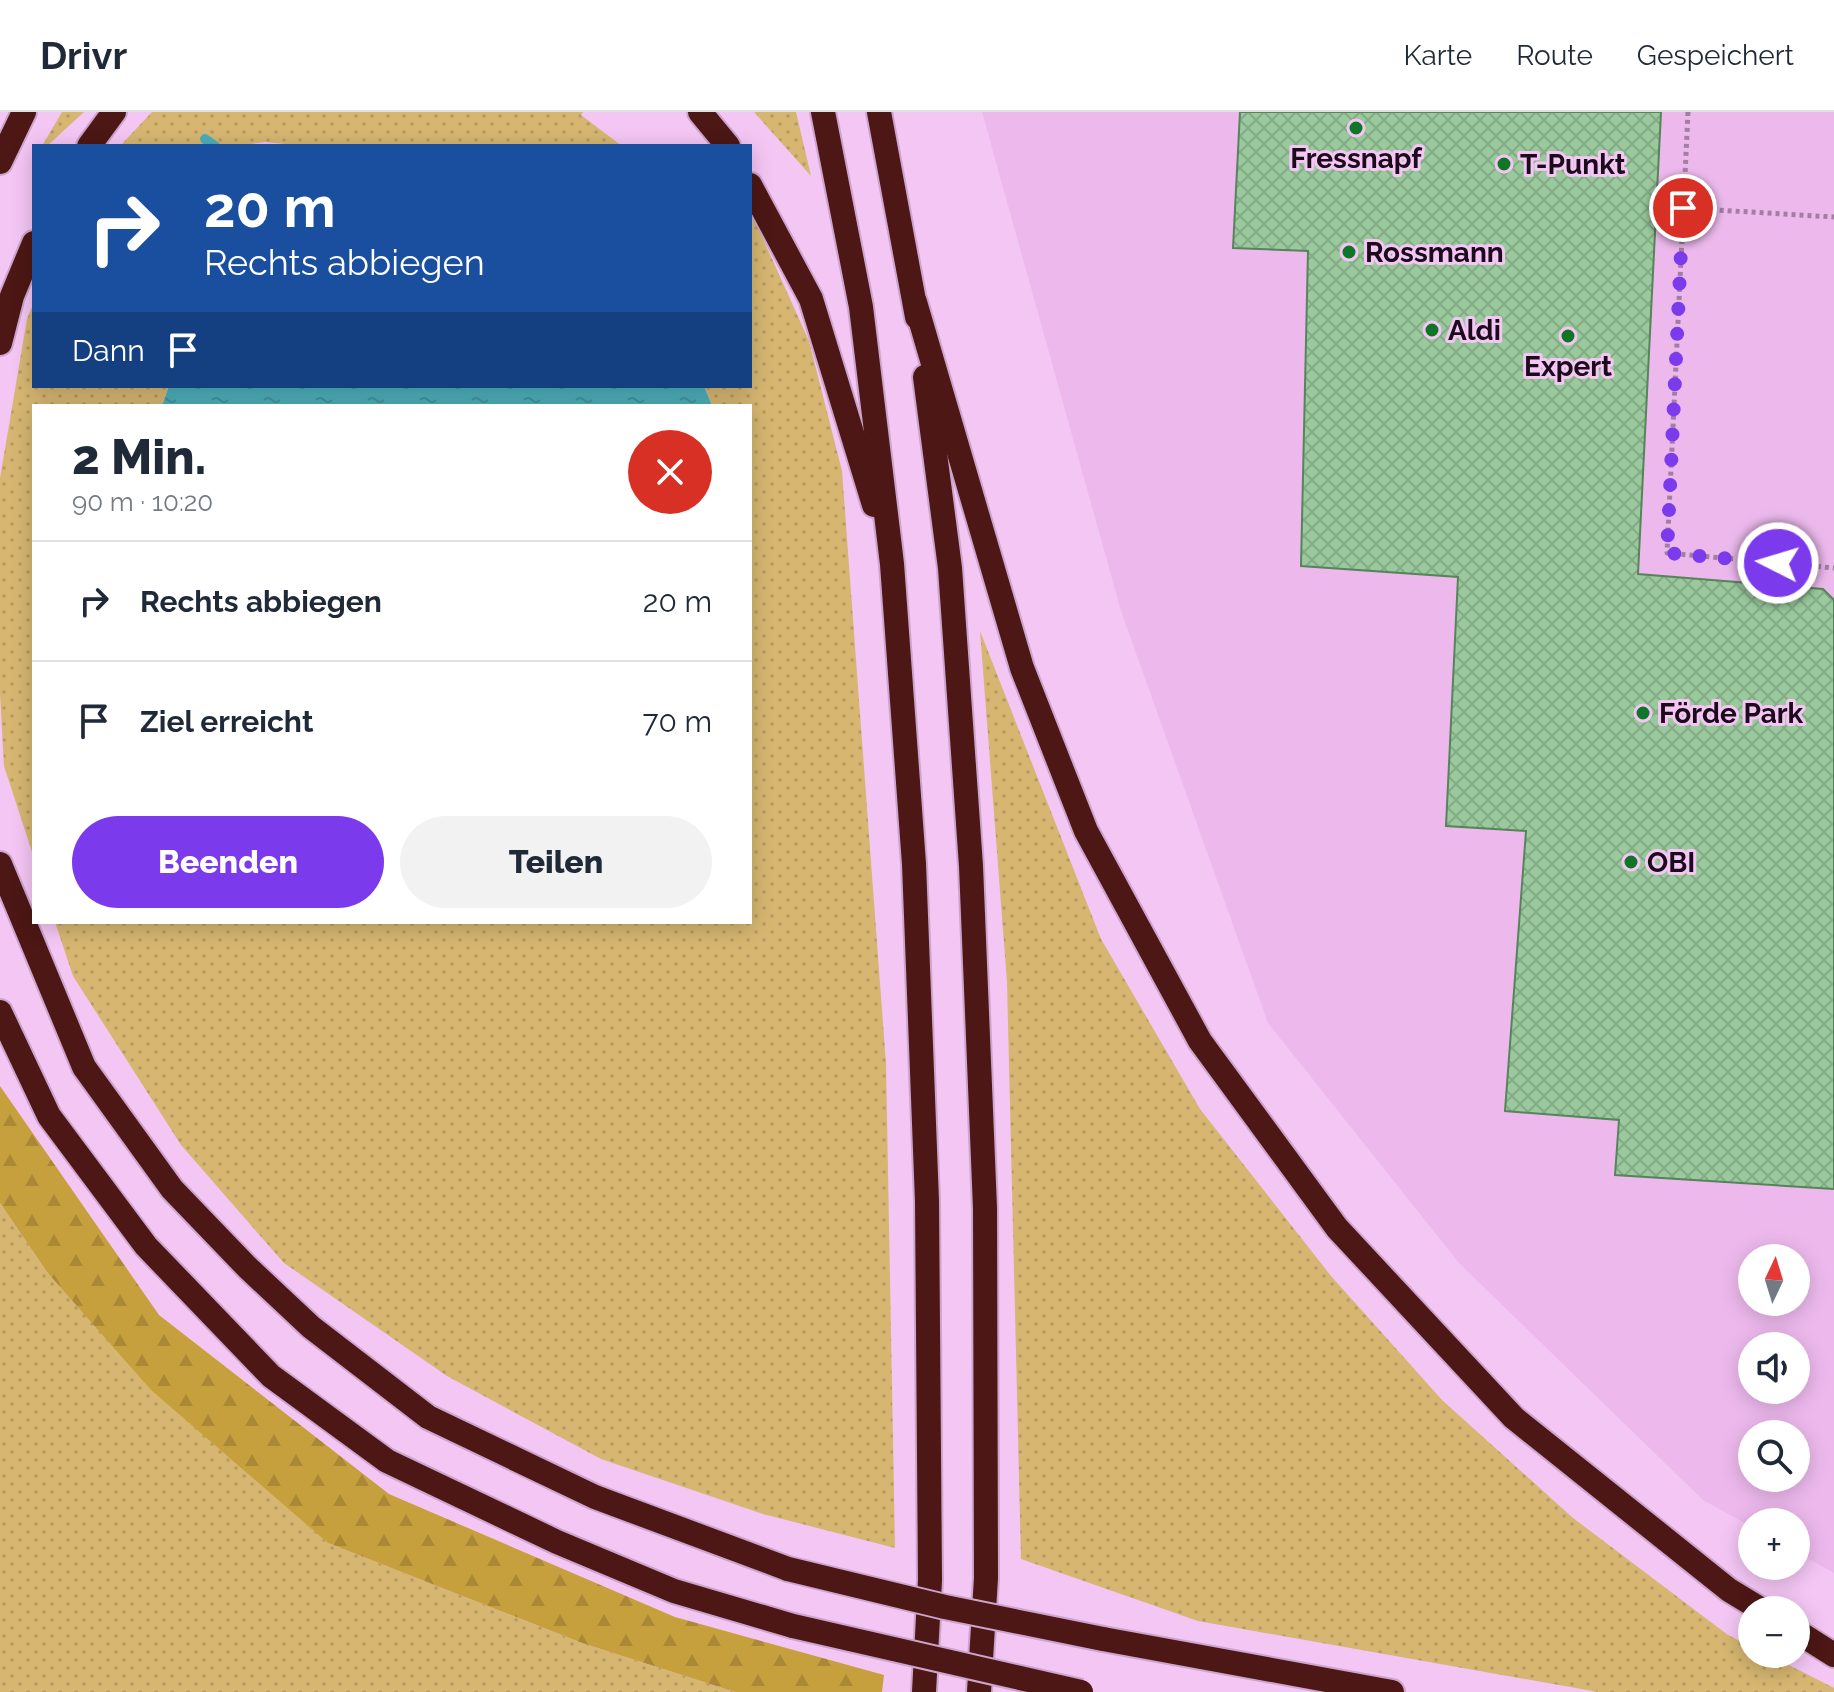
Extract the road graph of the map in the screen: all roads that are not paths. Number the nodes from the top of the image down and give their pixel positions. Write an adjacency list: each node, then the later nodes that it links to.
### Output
1 (24, 112): 8 (highway)
2 (114, 112): 6 (highway)
3 (700, 112): 7 (highway)
4 (823, 112): 13 (highway)
5 (879, 112): 11 (highway)
6 (90, 144)
7 (726, 144)
8 (0, 162)
9 (752, 189): 13 (highway)
10 (32, 248): 12 (highway)
11 (915, 302): 16 (highway); 20 (highway)
12 (0, 343)
13 (892, 564): 19 (highway)
14 (0, 864): 22 (highway, bridge)
15 (0, 1012): 21 (highway, bridge)
16 (1739, 1596)
17 (1810, 1640): 18 (highway)
18 (1834, 1655)
19 (924, 1692)
20 (979, 1692)
21 (1081, 1692)
22 (1392, 1692)

